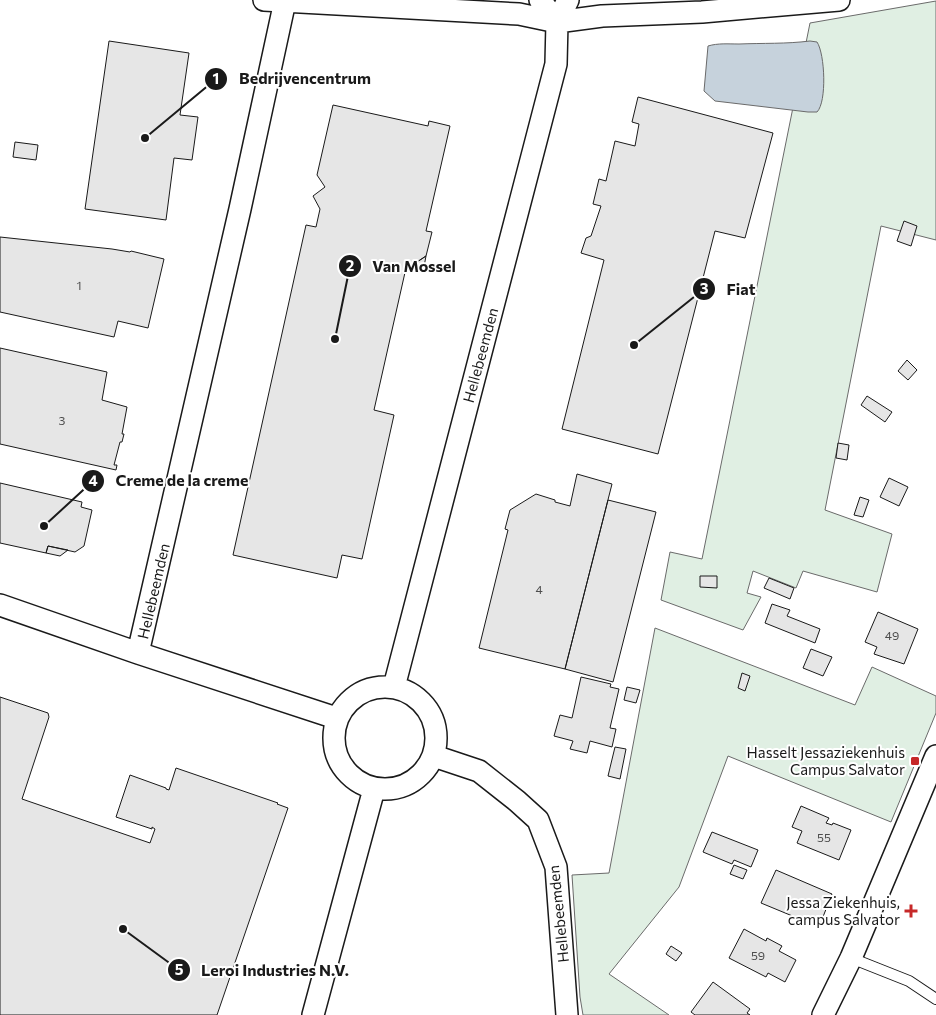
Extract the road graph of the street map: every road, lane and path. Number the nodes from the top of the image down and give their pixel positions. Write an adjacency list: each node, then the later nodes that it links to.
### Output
1 (264, 0): 5 (street)
2 (540, 0): 6 (street)
3 (568, 0): 6 (street)
4 (839, 0): 6 (street)
5 (285, 1): 6 (street); 8 (street, Hellebeemden)
6 (557, 22): 9 (street, Hellebeemden)
7 (0, 605): 8 (street, Hellebeemden)
8 (138, 653): 10 (street, Hellebeemden)
9 (394, 687): 10 (street); 11 (street)
10 (336, 718): 13 (street)
11 (434, 756): 13 (street); 17 (street, Hellebeemden)
12 (936, 756): 14 (street)
13 (374, 789): 16 (street)
14 (851, 958): 15 (lane); 18 (street)
15 (936, 999)
16 (313, 1015)
17 (567, 1015)
18 (823, 1015)

